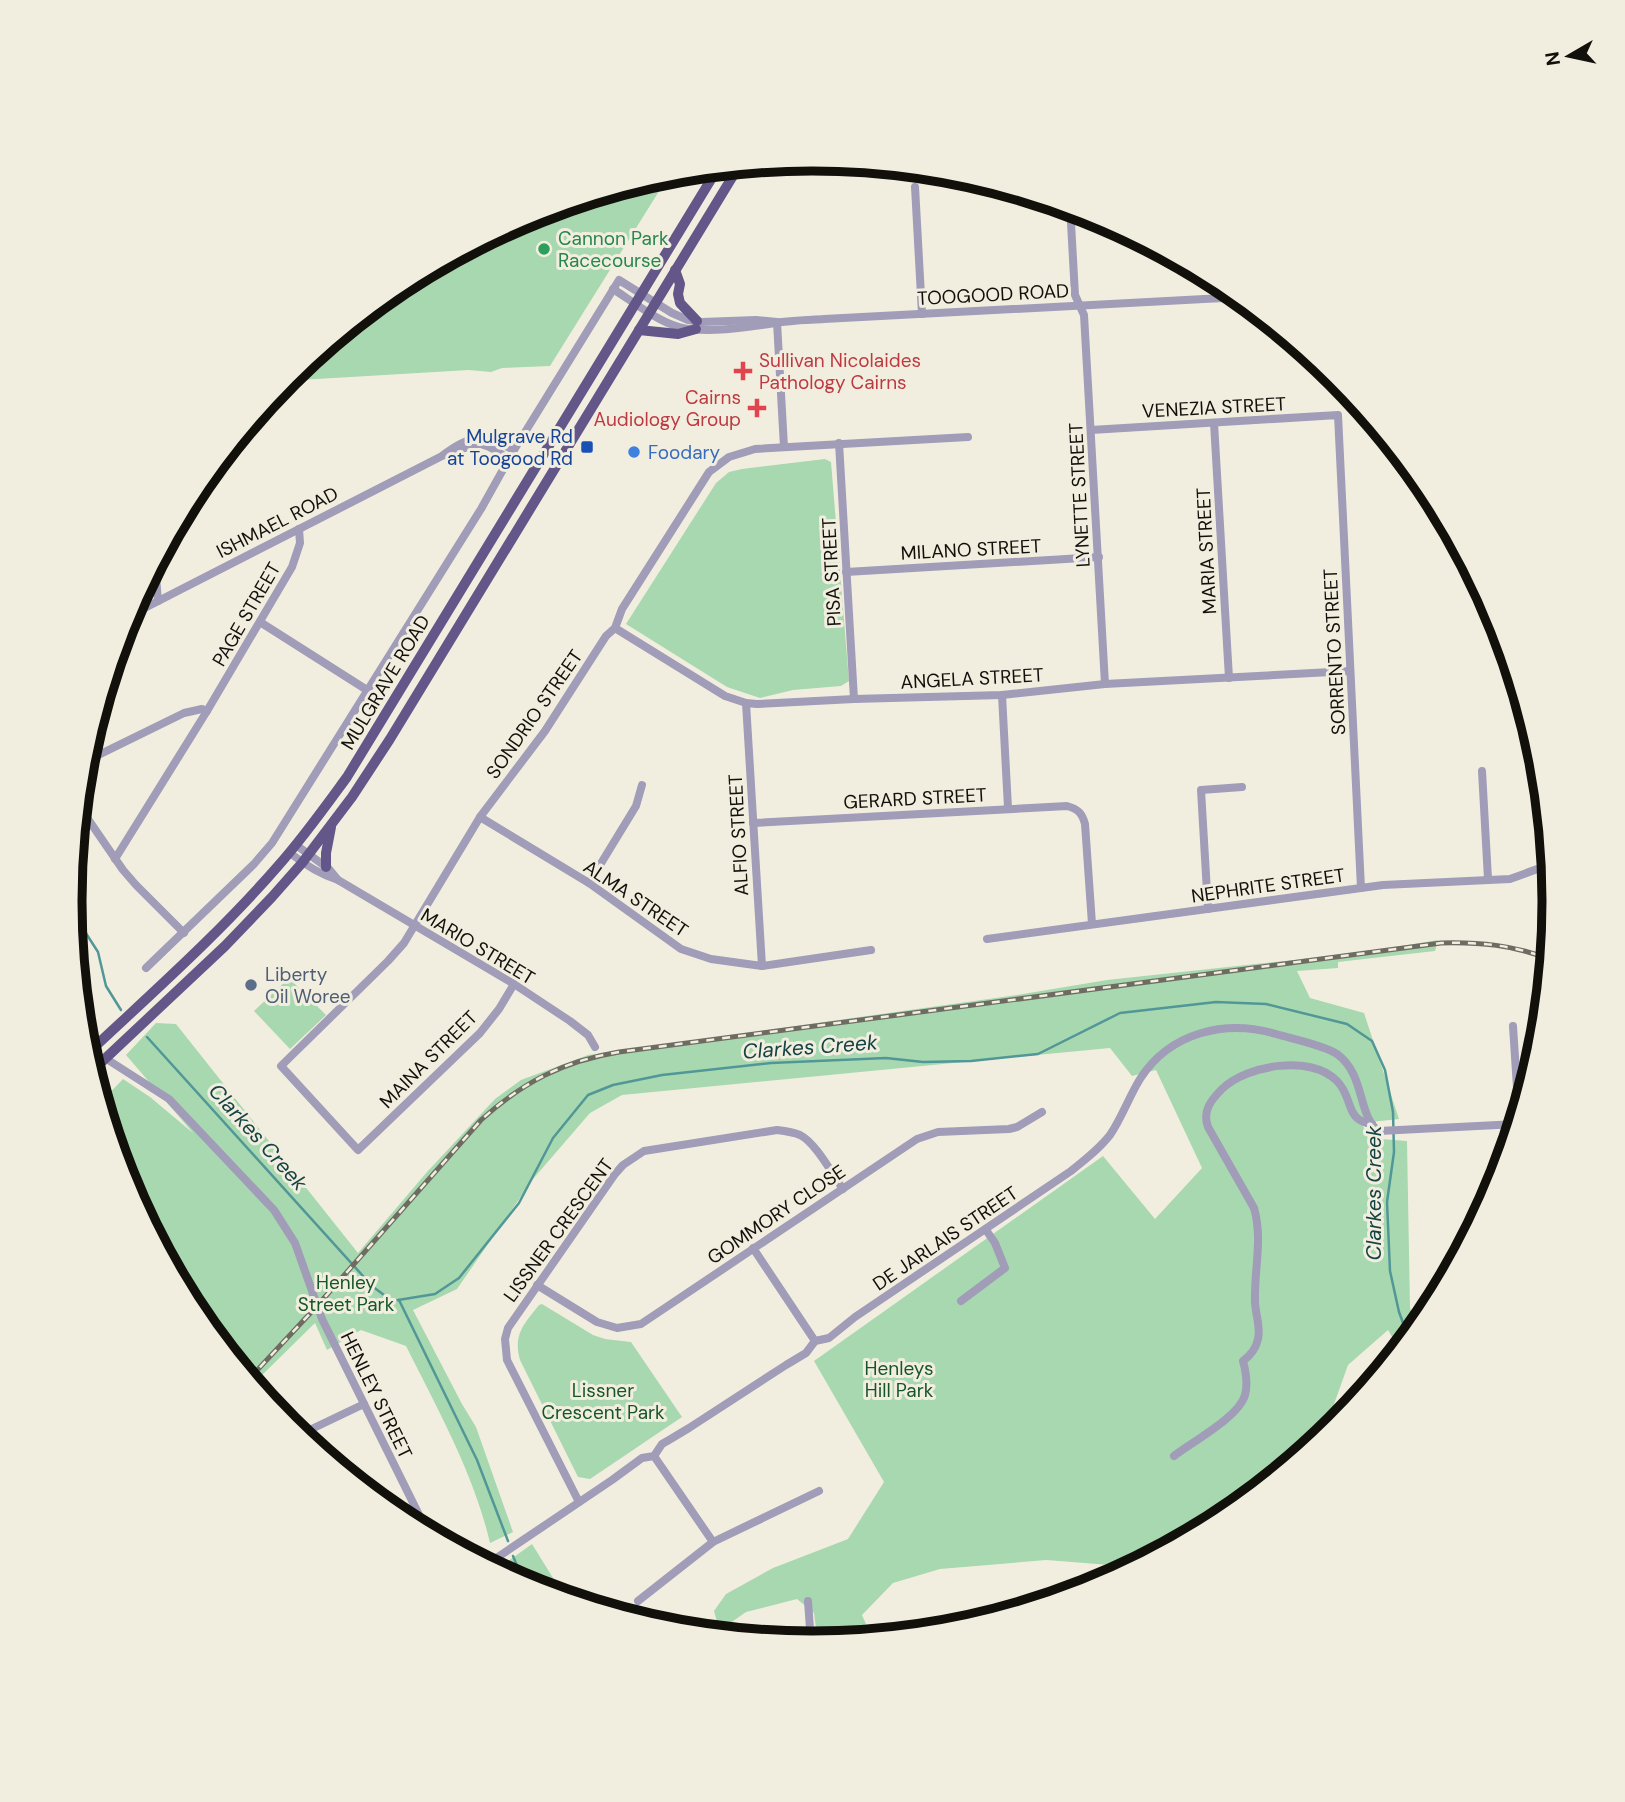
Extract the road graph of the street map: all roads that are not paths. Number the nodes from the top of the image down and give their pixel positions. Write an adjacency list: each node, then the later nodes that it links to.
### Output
1 (733, 175): 5 (main road, MULGRAVE ROAD)
2 (712, 178): 10 (main road)
3 (915, 187): 13 (street)
4 (1071, 223): 11 (street, LYNETTE STREET)
5 (675, 270): 12 (main road, MULGRAVE ROAD); 15 (main road)
6 (613, 289): 10 (street); 10 (street, MULGRAVE ROAD); 23 (street, MULGRAVE ROAD)
7 (1221, 296): 8 (street, TOOGOOD ROAD)
8 (1211, 298): 9 (street, TOOGOOD ROAD); 11 (street, TOOGOOD ROAD)
9 (1223, 298)
10 (639, 299): 12 (street, TOOGOOD ROAD); 51 (main road, MULGRAVE ROAD)
11 (1079, 305): 13 (street, TOOGOOD ROAD); 19 (street, LYNETTE STREET)
12 (653, 307): 15 (street, TOOGOOD ROAD); 16 (main road, MULGRAVE ROAD)
13 (922, 314): 14 (street, TOOGOOD ROAD)
14 (776, 322): 15 (street, TOOGOOD ROAD); 22 (street)
15 (697, 325): 16 (main road)
16 (639, 330): 50 (main road, MULGRAVE ROAD)
17 (1338, 415): 18 (street, VENEZIA STREET); 34 (street, SORRENTO STREET)
18 (1214, 423): 19 (street, VENEZIA STREET); 35 (street, MARIA STREET)
19 (1091, 430): 27 (street, LYNETTE STREET)
20 (968, 437): 21 (street, SONDRIO STREET)
21 (839, 443): 22 (street, SONDRIO STREET); 28 (street, PISA STREET)
22 (784, 447): 33 (street, SONDRIO STREET)
23 (514, 450): 24 (street, ISHMAEL ROAD); 25 (street, MULGRAVE ROAD)
24 (442, 456): 25 (street, ISHMAEL ROAD); 26 (street, ISHMAEL ROAD)
25 (509, 459): 37 (street, MULGRAVE ROAD)
26 (299, 529): 30 (street, ISHMAEL ROAD); 32 (street, PAGE STREET)
27 (1099, 557): 28 (street, MILANO STREET); 36 (street, LYNETTE STREET)
28 (846, 572): 39 (street, PISA STREET)
29 (156, 581): 30 (street)
30 (158, 601): 31 (street, ISHMAEL ROAD)
31 (144, 608)
32 (260, 622): 37 (street); 41 (street, PAGE STREET)
33 (615, 628): 40 (street, ANGELA STREET); 48 (street, SONDRIO STREET)
34 (1350, 671): 35 (street, ANGELA STREET); 59 (street, SORRENTO STREET)
35 (1229, 678): 36 (street, ANGELA STREET)
36 (1105, 684): 38 (street, ANGELA STREET)
37 (367, 690): 63 (street, MULGRAVE ROAD)
38 (1002, 695): 39 (street, ANGELA STREET); 46 (street)
39 (854, 699): 40 (street, ANGELA STREET)
40 (746, 703): 49 (street, ALFIO STREET)
41 (208, 711): 42 (street); 53 (street, PAGE STREET)
42 (97, 756)
43 (1482, 771): 56 (street)
44 (642, 785): 58 (street)
45 (1242, 787): 60 (street)
46 (1008, 808): 49 (street, GERARD STREET); 61 (street, GERARD STREET)
47 (87, 817): 53 (street)
48 (481, 817): 58 (street, ALMA STREET); 62 (street, SONDRIO STREET)
49 (753, 823): 66 (street, ALFIO STREET)
50 (331, 825): 52 (main road, MULGRAVE ROAD); 54 (main road)
51 (293, 849): 52 (street, MARIO STREET); 70 (main road, MULGRAVE ROAD)
52 (305, 858): 54 (street, MARIO STREET); 57 (street, MARIO STREET); 72 (main road, MULGRAVE ROAD)
53 (116, 859): 63 (street)
54 (327, 867): 57 (street, MARIO STREET)
55 (1542, 867): 56 (street, NEPHRITE STREET)
56 (1488, 879): 59 (street, NEPHRITE STREET)
57 (338, 880): 62 (street, MARIO STREET)
58 (589, 883): 66 (street, ALMA STREET)
59 (1361, 888): 60 (street, NEPHRITE STREET)
60 (1208, 909): 61 (street, NEPHRITE STREET)
61 (1092, 925): 64 (street, NEPHRITE STREET)
62 (415, 927): 68 (street, MARIO STREET); 78 (street, SONDRIO STREET)
63 (184, 933): 67 (street, MULGRAVE ROAD)
64 (987, 939)
65 (871, 950): 66 (street, ALMA STREET)
66 (762, 966)
67 (146, 968)
68 (514, 984): 71 (street, MARIO STREET); 78 (street, MAINA STREET)
69 (1513, 1026): 74 (street)
70 (96, 1045)
71 (595, 1046)
72 (105, 1058): 73 (main road, MULGRAVE ROAD); 85 (street, HENLEY STREET)
73 (101, 1062)
74 (1515, 1099)
75 (1042, 1112): 79 (street, GOMMORY CLOSE)
76 (1508, 1123): 77 (street)
77 (1371, 1124): 80 (street, DE JARLAIS STREET); 88 (street)
78 (358, 1150)
79 (843, 1189): 81 (street, GOMMORY CLOSE); 82 (street, LISSNER CRESCENT)
80 (986, 1230): 83 (street); 84 (street, DE JARLAIS STREET)
81 (753, 1248): 82 (street, GOMMORY CLOSE); 84 (street)
82 (537, 1285): 90 (street, LISSNER CRESCENT)
83 (961, 1301)
84 (815, 1341): 87 (street, DE JARLAIS STREET)
85 (364, 1404): 86 (street); 91 (street, HENLEY STREET)
86 (310, 1430)
87 (654, 1456): 90 (street, DE JARLAIS STREET); 92 (street)
88 (1174, 1456)
89 (819, 1491): 92 (street)
90 (579, 1502): 93 (street, DE JARLAIS STREET)
91 (419, 1516)
92 (713, 1542): 94 (street)
93 (495, 1558)
94 (638, 1601)
95 (808, 1601): 96 (street)
96 (810, 1631)

